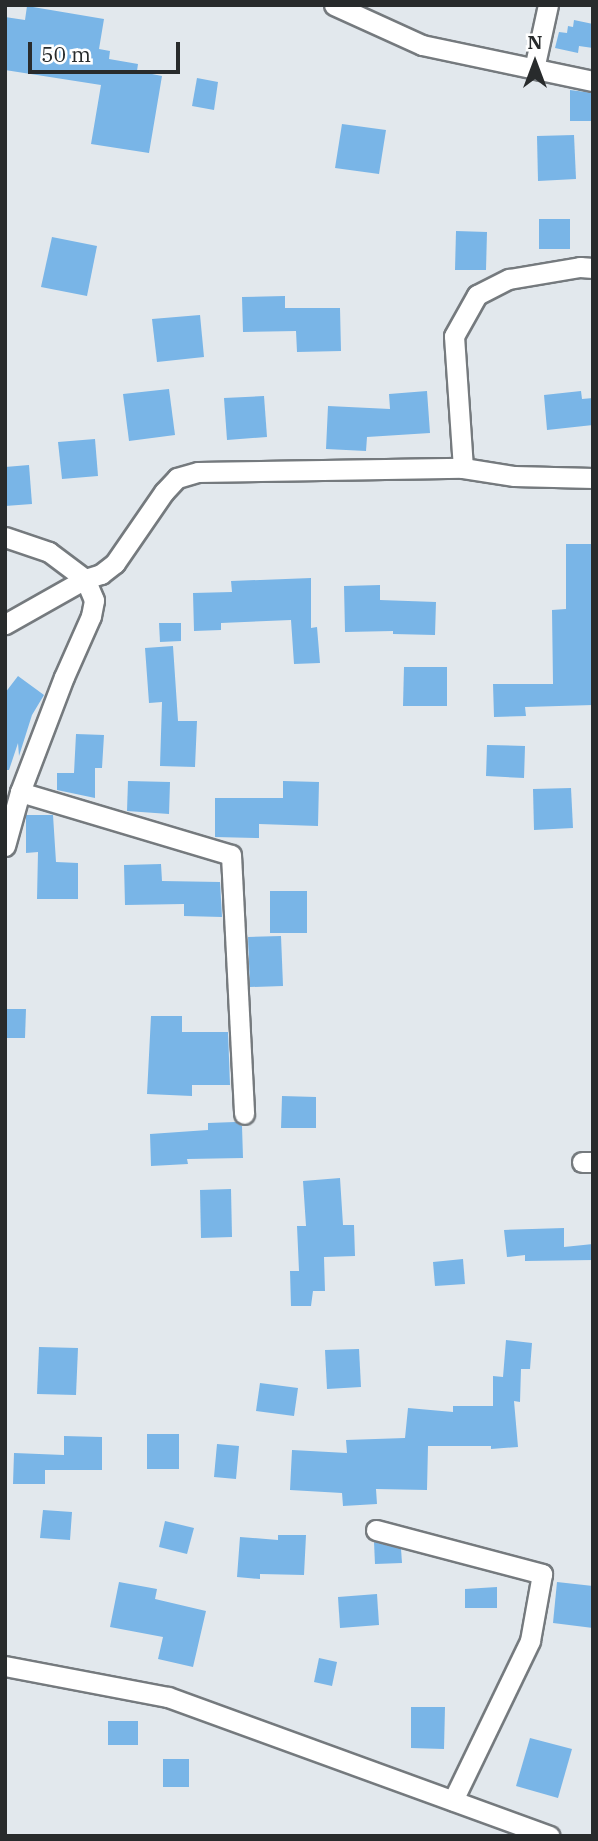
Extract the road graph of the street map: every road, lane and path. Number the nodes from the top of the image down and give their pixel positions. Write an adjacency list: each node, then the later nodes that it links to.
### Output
1 (334, 5): 3 (street)
2 (548, 5): 3 (street)
3 (534, 69): 4 (street)
4 (593, 81)
5 (593, 268): 6 (street)
6 (463, 468): 7 (street); 9 (street)
7 (593, 478)
8 (5, 537): 9 (street)
9 (85, 579): 10 (street); 11 (street)
10 (5, 624)
11 (20, 792): 12 (street); 13 (street)
12 (5, 846)
13 (244, 1114)
14 (376, 1530): 16 (street)
15 (5, 1666): 16 (street)
16 (453, 1800): 17 (street)
17 (549, 1836)

